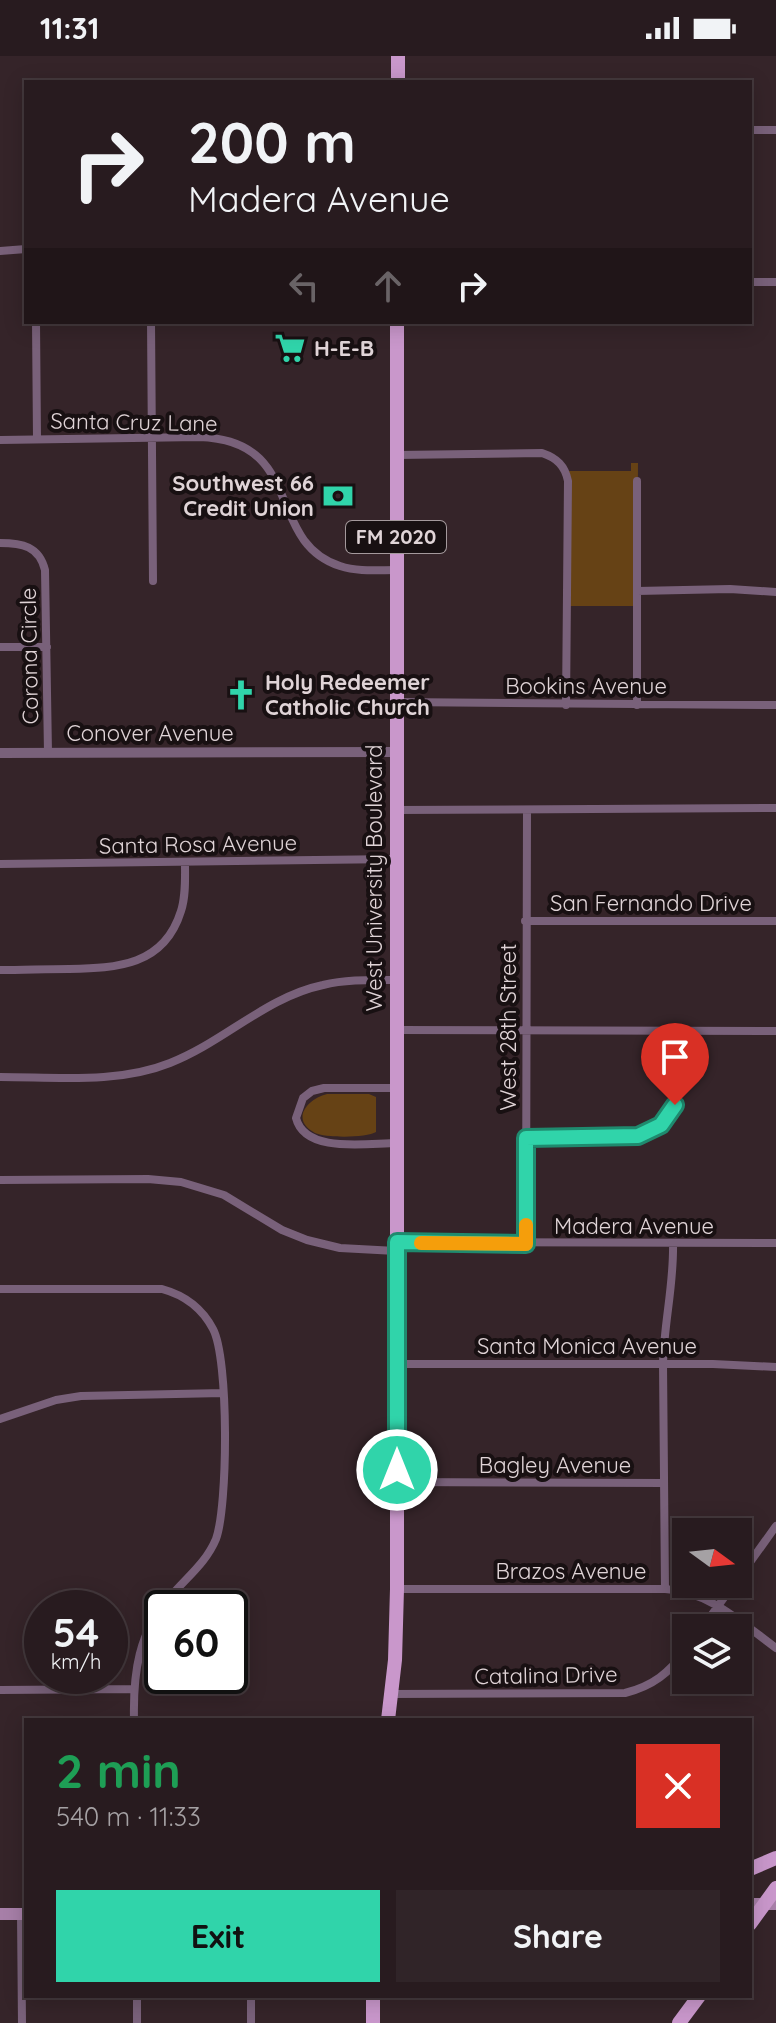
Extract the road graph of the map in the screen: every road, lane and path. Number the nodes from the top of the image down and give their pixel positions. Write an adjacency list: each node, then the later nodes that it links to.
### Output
1 (398, 56): 2 (main road)
2 (398, 80)
3 (752, 130): 4 (street)
4 (776, 130)
5 (24, 249): 6 (street)
6 (0, 251)
7 (752, 282): 8 (street)
8 (776, 282)
9 (36, 324): 13 (street)
10 (151, 324): 12 (street)
11 (397, 324): 15 (main road, West University Boulevard / FM 2020)
12 (153, 438): 13 (street, Santa Cruz Lane); 18 (street, Santa Cruz Lane); 19 (street)
13 (37, 439): 14 (street, Santa Cruz Lane)
14 (0, 440)
15 (396, 455): 18 (main road, West University Boulevard / FM 2020); 25 (street)
16 (637, 481): 20 (street)
17 (0, 543): 23 (street, Corona Circle)
18 (396, 570): 24 (main road, West University Boulevard / FM 2020)
19 (153, 581)
20 (637, 591): 21 (street); 26 (street)
21 (776, 592)
22 (0, 647): 23 (street)
23 (47, 647): 30 (street, Corona Circle)
24 (397, 702): 25 (street, Bookins Avenue); 28 (main road, West University Boulevard / FM 2020)
25 (566, 705): 26 (street, Bookins Avenue)
26 (637, 705): 27 (street, Bookins Avenue)
27 (776, 705)
28 (396, 752): 30 (street, Conover Avenue); 32 (main road, West University Boulevard)
29 (0, 753): 30 (street, Conover Avenue)
30 (48, 753)
31 (776, 808): 33 (street)
32 (397, 810): 33 (street); 34 (main road, West University Boulevard)
33 (527, 810): 37 (street, West 28th Street)
34 (397, 859): 35 (street, Santa Rosa Avenue); 40 (main road, West University Boulevard)
35 (185, 862): 36 (street, Santa Rosa Avenue); 39 (street)
36 (0, 864)
37 (525, 921): 38 (street, San Fernando Drive); 42 (street, West 28th Street)
38 (776, 921)
39 (0, 970)
40 (396, 980): 41 (main road, West University Boulevard); 45 (street)
41 (397, 1030): 42 (street); 46 (main road, West University Boulevard)
42 (526, 1031): 43 (street); 47 (street, West 28th Street)
43 (678, 1031): 44 (street); 47 (street)
44 (776, 1031)
45 (0, 1077)
46 (396, 1088): 48 (main road, West University Boulevard); 48 (street)
47 (526, 1138): 51 (street, West 28th Street)
48 (397, 1143): 53 (main road, West University Boulevard)
49 (0, 1180): 53 (street, Madera Avenue)
50 (776, 1243): 52 (street, Madera Avenue)
51 (526, 1244): 52 (street, Madera Avenue); 53 (street, Madera Avenue)
52 (673, 1244): 56 (street)
53 (396, 1246): 55 (main road, West University Boulevard)
54 (0, 1289): 58 (street)
55 (397, 1364): 56 (street, Santa Monica Avenue); 60 (main road, West University Boulevard)
56 (663, 1364): 57 (street, Santa Monica Avenue); 61 (street)
57 (776, 1367)
58 (223, 1393): 59 (street); 71 (street)
59 (0, 1419)
60 (397, 1482): 61 (street, Bagley Avenue); 64 (main road, West University Boulevard)
61 (664, 1483): 65 (street)
62 (776, 1526): 63 (street)
63 (752, 1559)
64 (397, 1589): 65 (street, Brazos Avenue); 73 (main road, West University Boulevard)
65 (665, 1589): 67 (street, Brazos Avenue)
66 (724, 1598): 67 (street)
67 (719, 1606): 68 (street); 69 (street, Brazos Avenue)
68 (713, 1614)
69 (776, 1648)
70 (672, 1668): 73 (street, Catalina Drive)
71 (133, 1689): 72 (street); 74 (street)
72 (0, 1690)
73 (391, 1694): 75 (main road, West University Boulevard)
74 (134, 1718)
75 (388, 1718)
76 (776, 1858): 77 (main road)
77 (752, 1868)
78 (776, 1888): 79 (main road)
79 (764, 1904): 82 (main road)
80 (0, 1914): 81 (main road)
81 (23, 1914): 87 (street)
82 (752, 1921)
83 (137, 1998): 88 (street)
84 (251, 1998): 89 (street)
85 (373, 1998): 90 (main road)
86 (698, 1998): 91 (main road)
87 (22, 2023)
88 (137, 2023)
89 (251, 2023)
90 (373, 2023)
91 (679, 2023)

